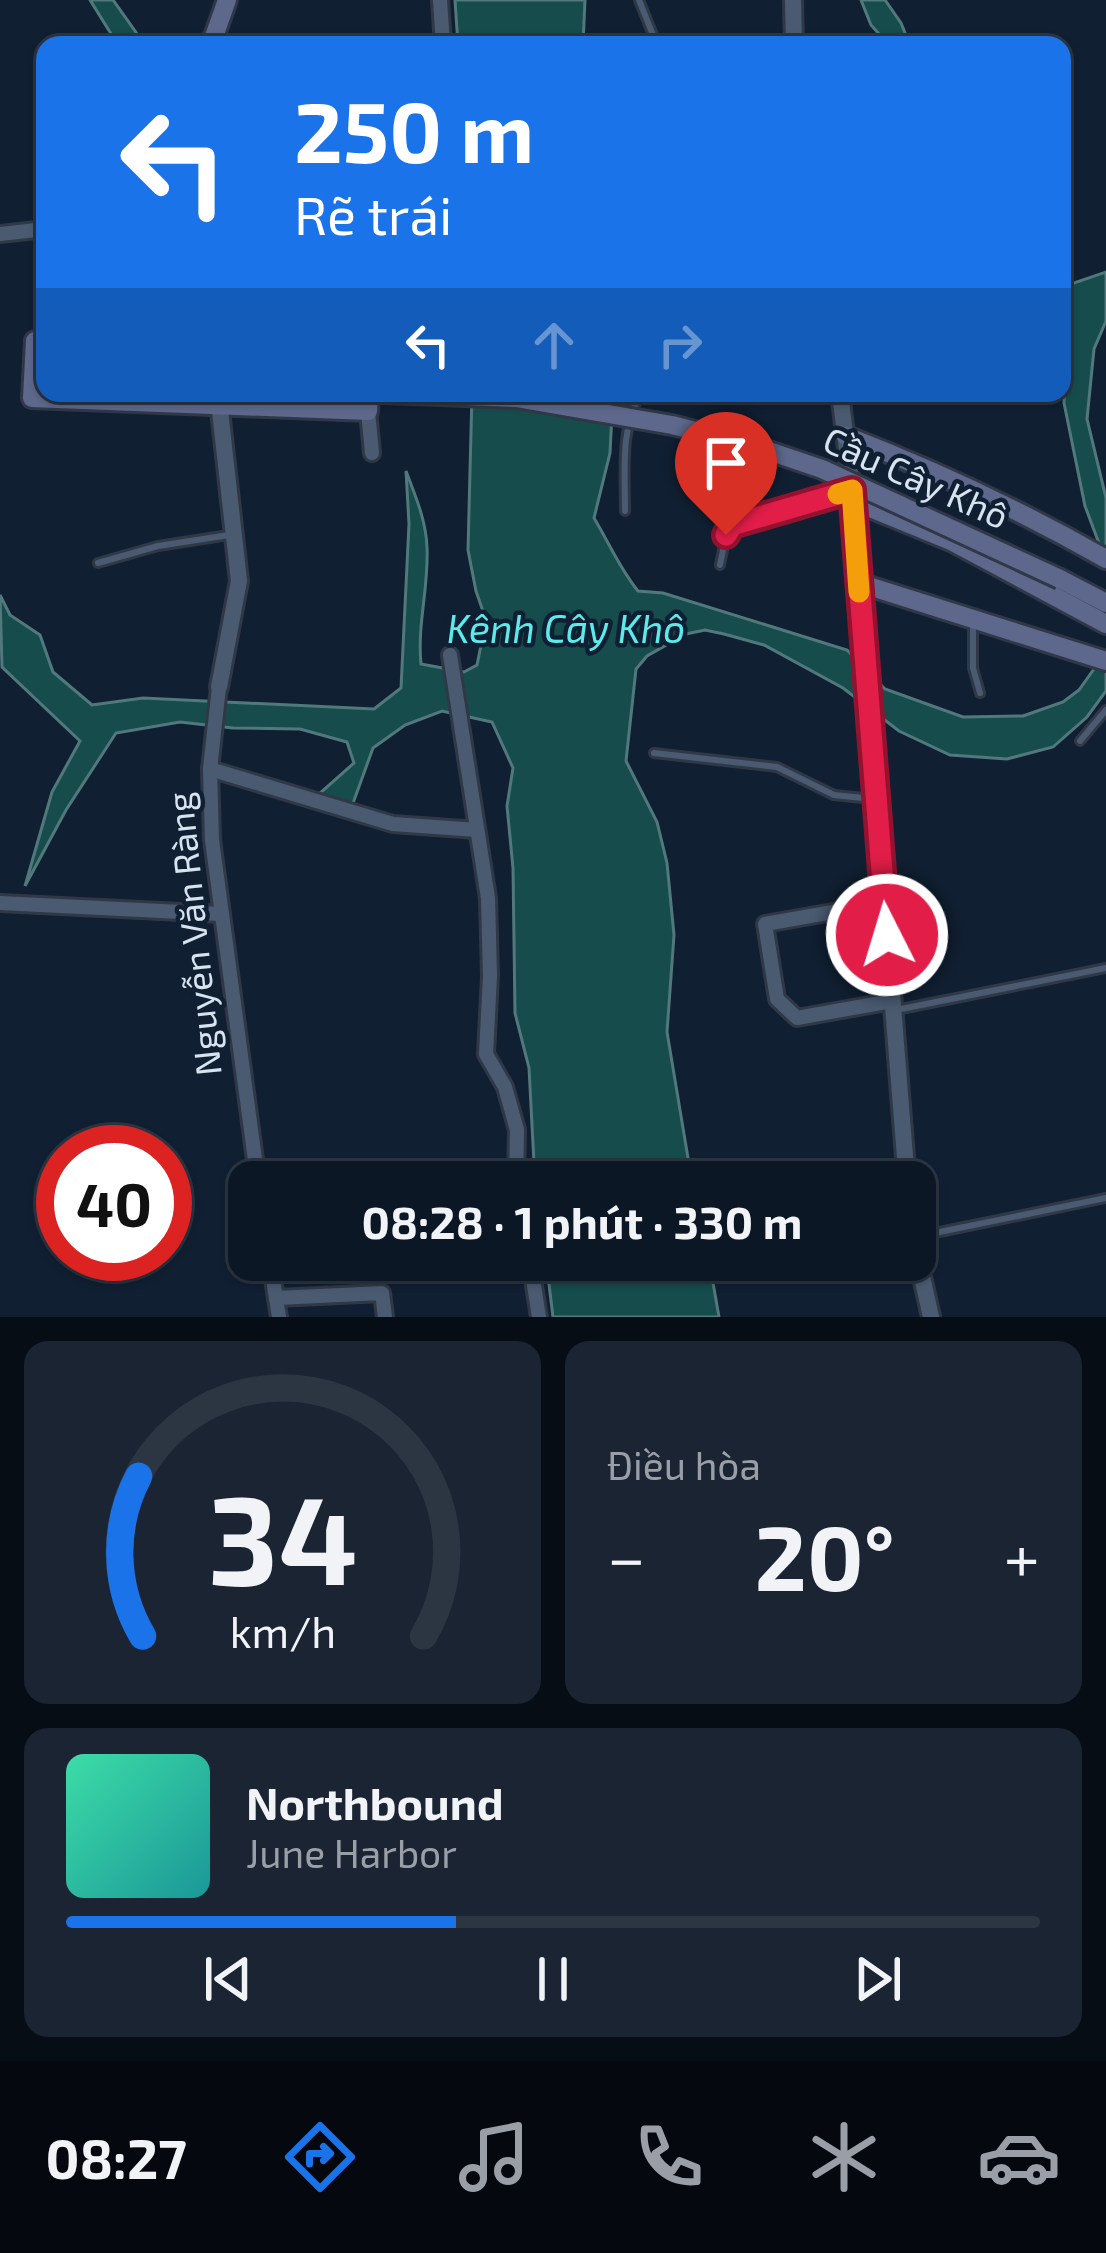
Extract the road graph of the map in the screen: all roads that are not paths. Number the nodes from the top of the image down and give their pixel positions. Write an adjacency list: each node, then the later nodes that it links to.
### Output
1 (227, 0): 5 (main road)
2 (440, 0): 6 (street)
3 (639, 0): 7 (lane)
4 (793, 0): 8 (street)
5 (214, 36)
6 (442, 36)
7 (653, 36)
8 (794, 36)
9 (36, 230): 10 (street)
10 (0, 234)
11 (218, 402): 20 (street, Nguyễn Văn Ràng)
12 (368, 402): 17 (street)
13 (539, 402): 25 (main road, Cầu Cây Khô, bridge)
14 (635, 402): 19 (lane)
15 (841, 402): 16 (street)
16 (846, 436): 18 (street); 21 (main road)
17 (372, 454)
18 (852, 495): 23 (lane); 24 (street); 27 (main road)
19 (625, 511)
20 (233, 535): 22 (lane); 30 (street, Nguyễn Văn Ràng)
21 (1106, 559)
22 (98, 563)
23 (720, 565)
24 (859, 583): 26 (main road); 36 (street)
25 (1106, 603)
26 (973, 620): 29 (main road); 31 (lane)
27 (1106, 624)
28 (450, 655): 37 (street)
29 (1102, 659)
30 (218, 687): 35 (street, Nguyễn Văn Ràng)
31 (980, 693)
32 (1106, 710): 33 (lane)
33 (1080, 741)
34 (654, 753): 36 (lane)
35 (210, 770): 37 (street); 40 (street, Nguyễn Văn Ràng)
36 (876, 799): 39 (street)
37 (477, 830): 44 (street)
38 (0, 903): 40 (street)
39 (884, 903): 42 (street); 42 (street)
40 (220, 914): 43 (street, Nguyễn Văn Ràng)
41 (1106, 968): 42 (lane)
42 (892, 1006): 45 (street)
43 (255, 1161)
44 (516, 1161)
45 (905, 1161)
46 (1106, 1198): 47 (lane)
47 (936, 1236)
48 (273, 1281): 51 (street)
49 (533, 1281): 54 (street)
50 (923, 1281): 55 (street)
51 (276, 1298): 52 (street); 53 (street)
52 (279, 1317)
53 (385, 1317)
54 (539, 1317)
55 (931, 1317)

